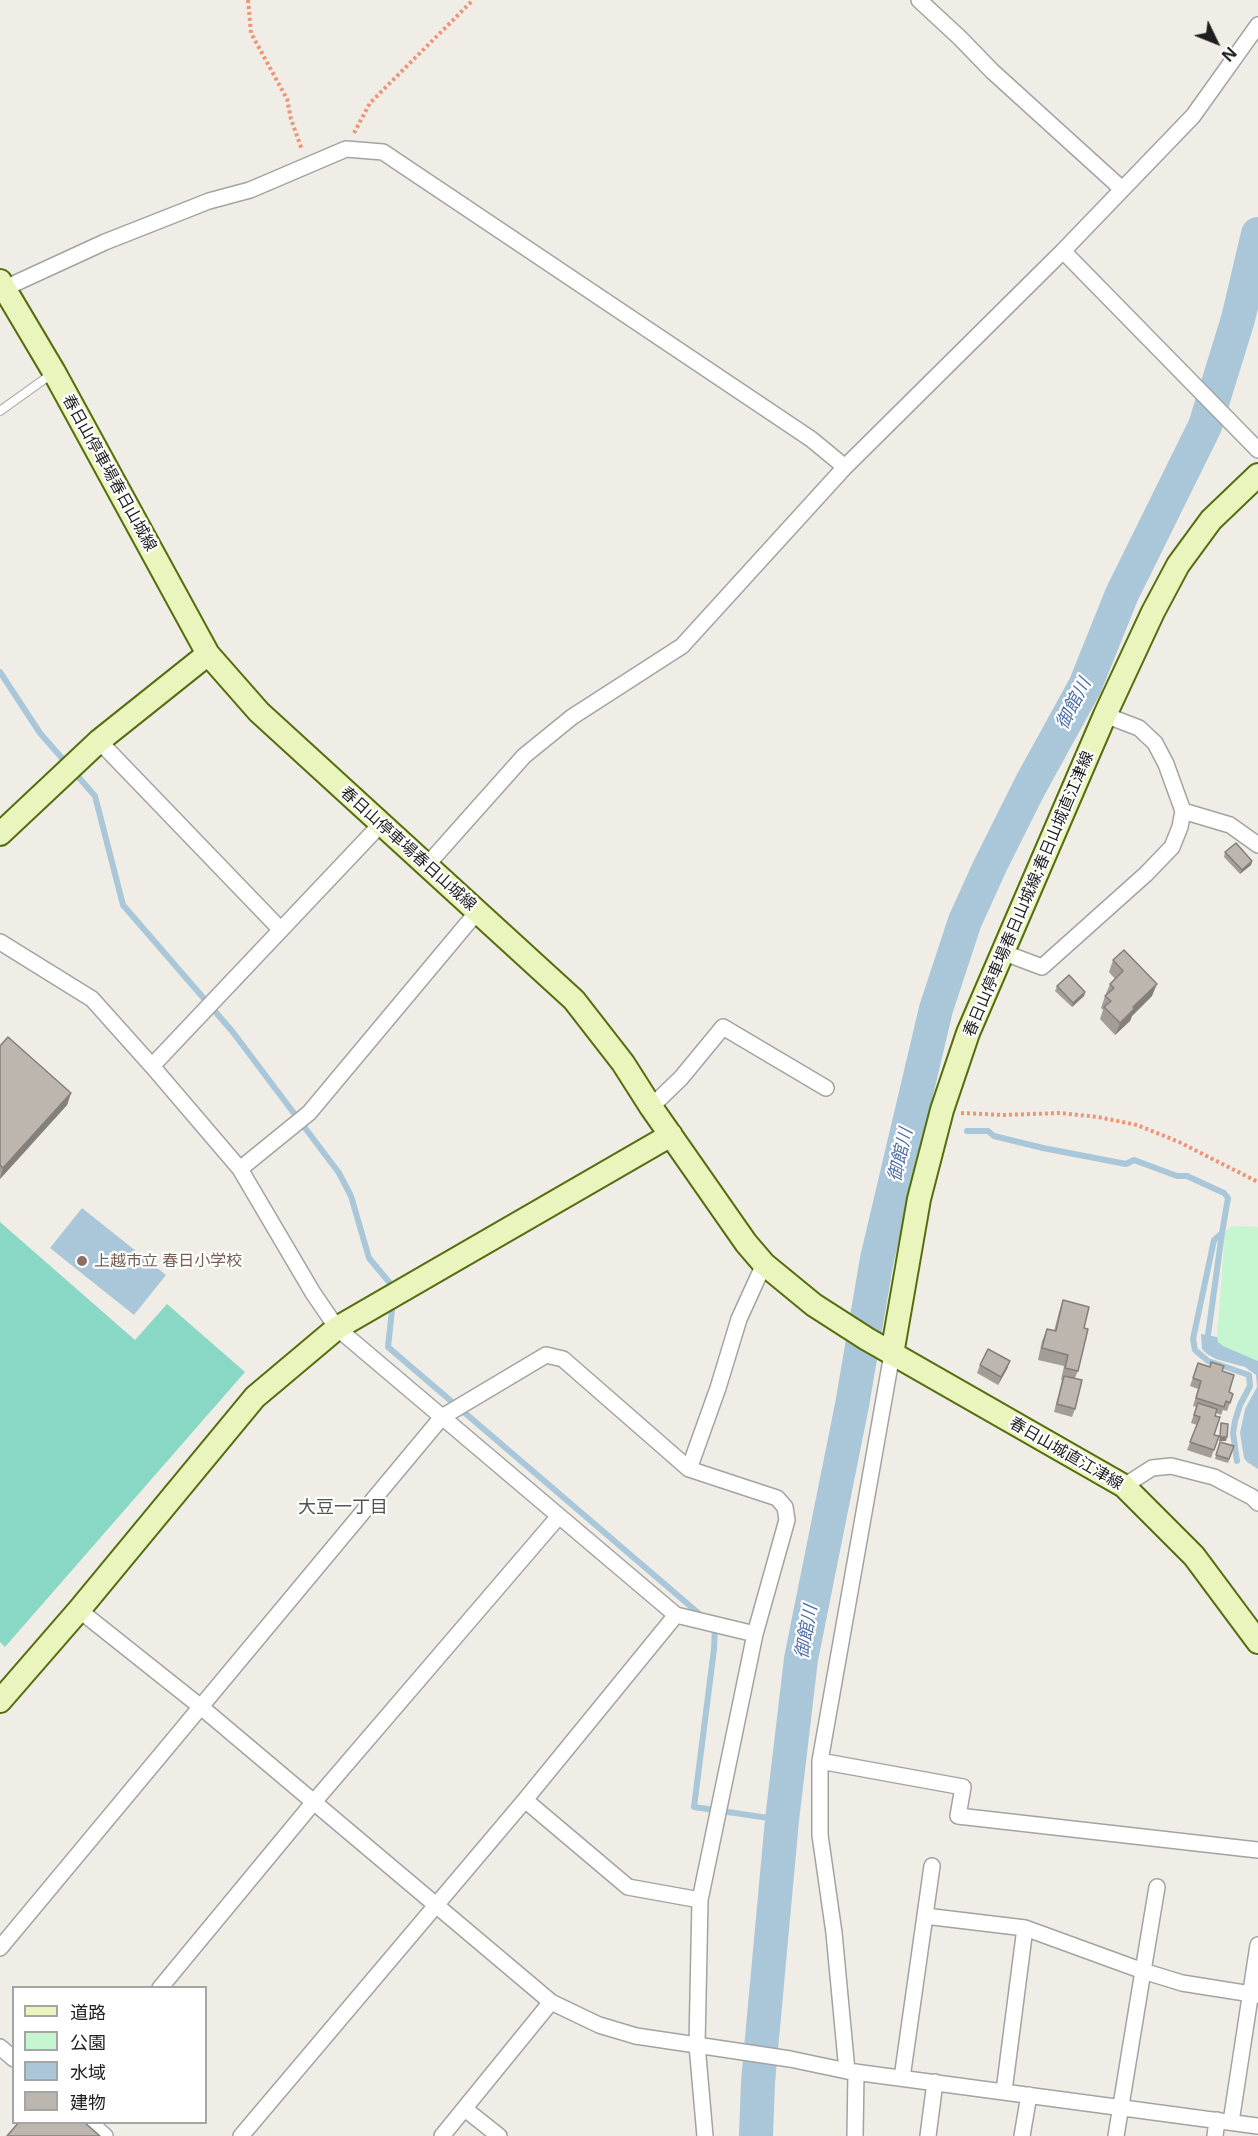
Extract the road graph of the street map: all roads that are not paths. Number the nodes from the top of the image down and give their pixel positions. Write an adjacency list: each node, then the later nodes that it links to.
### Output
1 (919, 0): 3 (street)
2 (1258, 25): 3 (street)
3 (1122, 189): 4 (street)
4 (1063, 251): 8 (street); 9 (street)
5 (2, 284): 6 (main road, 春日山停車場春日山城線); 9 (street)
6 (54, 372): 7 (lane); 11 (main road, 春日山停車場春日山城線)
7 (0, 411)
8 (1258, 450)
9 (845, 467): 18 (street)
10 (1258, 476): 12 (main road, 春日山停車場春日山城線;春日山城直江津線)
11 (208, 654): 13 (main road); 15 (main road, 春日山停車場春日山城線)
12 (1105, 715): 14 (street); 22 (main road, 春日山停車場春日山城線;春日山城直江津線)
13 (99, 741): 16 (main road); 20 (street)
14 (1182, 811): 17 (street); 22 (street)
15 (381, 824): 18 (main road, 春日山停車場春日山城線); 20 (street)
16 (0, 834)
17 (1258, 845)
18 (427, 865): 19 (main road, 春日山停車場春日山城線)
19 (477, 912): 25 (main road, 春日山停車場春日山城線); 27 (street)
20 (281, 930): 23 (street)
21 (0, 942): 23 (street)
22 (1002, 952): 30 (main road, 春日山停車場春日山城線;春日山城直江津線)
23 (153, 1066): 27 (street)
24 (826, 1088): 25 (street)
25 (651, 1107): 26 (main road, 春日山停車場春日山城線)
26 (671, 1136): 28 (main road, 春日山停車場春日山城線); 29 (main road)
27 (240, 1169): 29 (street)
28 (764, 1264): 30 (main road, 春日山停車場春日山城線); 32 (street)
29 (338, 1328): 31 (street); 36 (main road)
30 (892, 1354): 33 (main road, 春日山城直江津線); 42 (street)
31 (442, 1417): 32 (street); 35 (street); 41 (street)
32 (689, 1469): 38 (street)
33 (1124, 1486): 34 (street); 39 (main road, 春日山城直江津線)
34 (1258, 1503)
35 (559, 1516): 37 (street); 44 (street)
36 (79, 1610): 40 (main road); 41 (street)
37 (676, 1615): 38 (street); 43 (street)
38 (755, 1634): 48 (street)
39 (1258, 1642)
40 (0, 1701)
41 (201, 1707): 44 (street); 53 (street)
42 (820, 1761): 45 (street); 61 (street)
43 (525, 1800): 48 (street); 49 (street)
44 (313, 1803): 49 (street); 55 (street)
45 (1258, 1850)
46 (932, 1866): 50 (street)
47 (1157, 1887): 54 (street)
48 (700, 1900): 58 (street)
49 (436, 1904): 57 (street); 72 (street)
50 (925, 1916): 51 (street); 62 (street)
51 (1025, 1928): 54 (street); 64 (street)
52 (1258, 1945): 56 (street)
53 (0, 1948)
54 (1143, 1971): 56 (street); 66 (street)
55 (162, 1986)
56 (1255, 1995): 68 (street)
57 (551, 2002): 58 (street); 67 (street)
58 (697, 2045): 61 (street); 75 (street)
59 (0, 2047): 60 (street)
60 (12, 2057)
61 (852, 2071): 62 (street); 76 (street)
62 (902, 2078): 63 (street)
63 (935, 2082): 64 (street); 77 (street)
64 (1004, 2091): 65 (street)
65 (1029, 2095): 66 (street); 78 (street)
66 (1120, 2107): 68 (street); 79 (street)
67 (465, 2109): 73 (street); 74 (street)
68 (1224, 2121): 70 (street); 80 (street)
69 (90, 2124): 71 (street)
70 (1258, 2126)
71 (105, 2136)
72 (241, 2136)
73 (442, 2136)
74 (499, 2136)
75 (705, 2136)
76 (855, 2136)
77 (928, 2136)
78 (1022, 2136)
79 (1116, 2136)
80 (1215, 2136)

